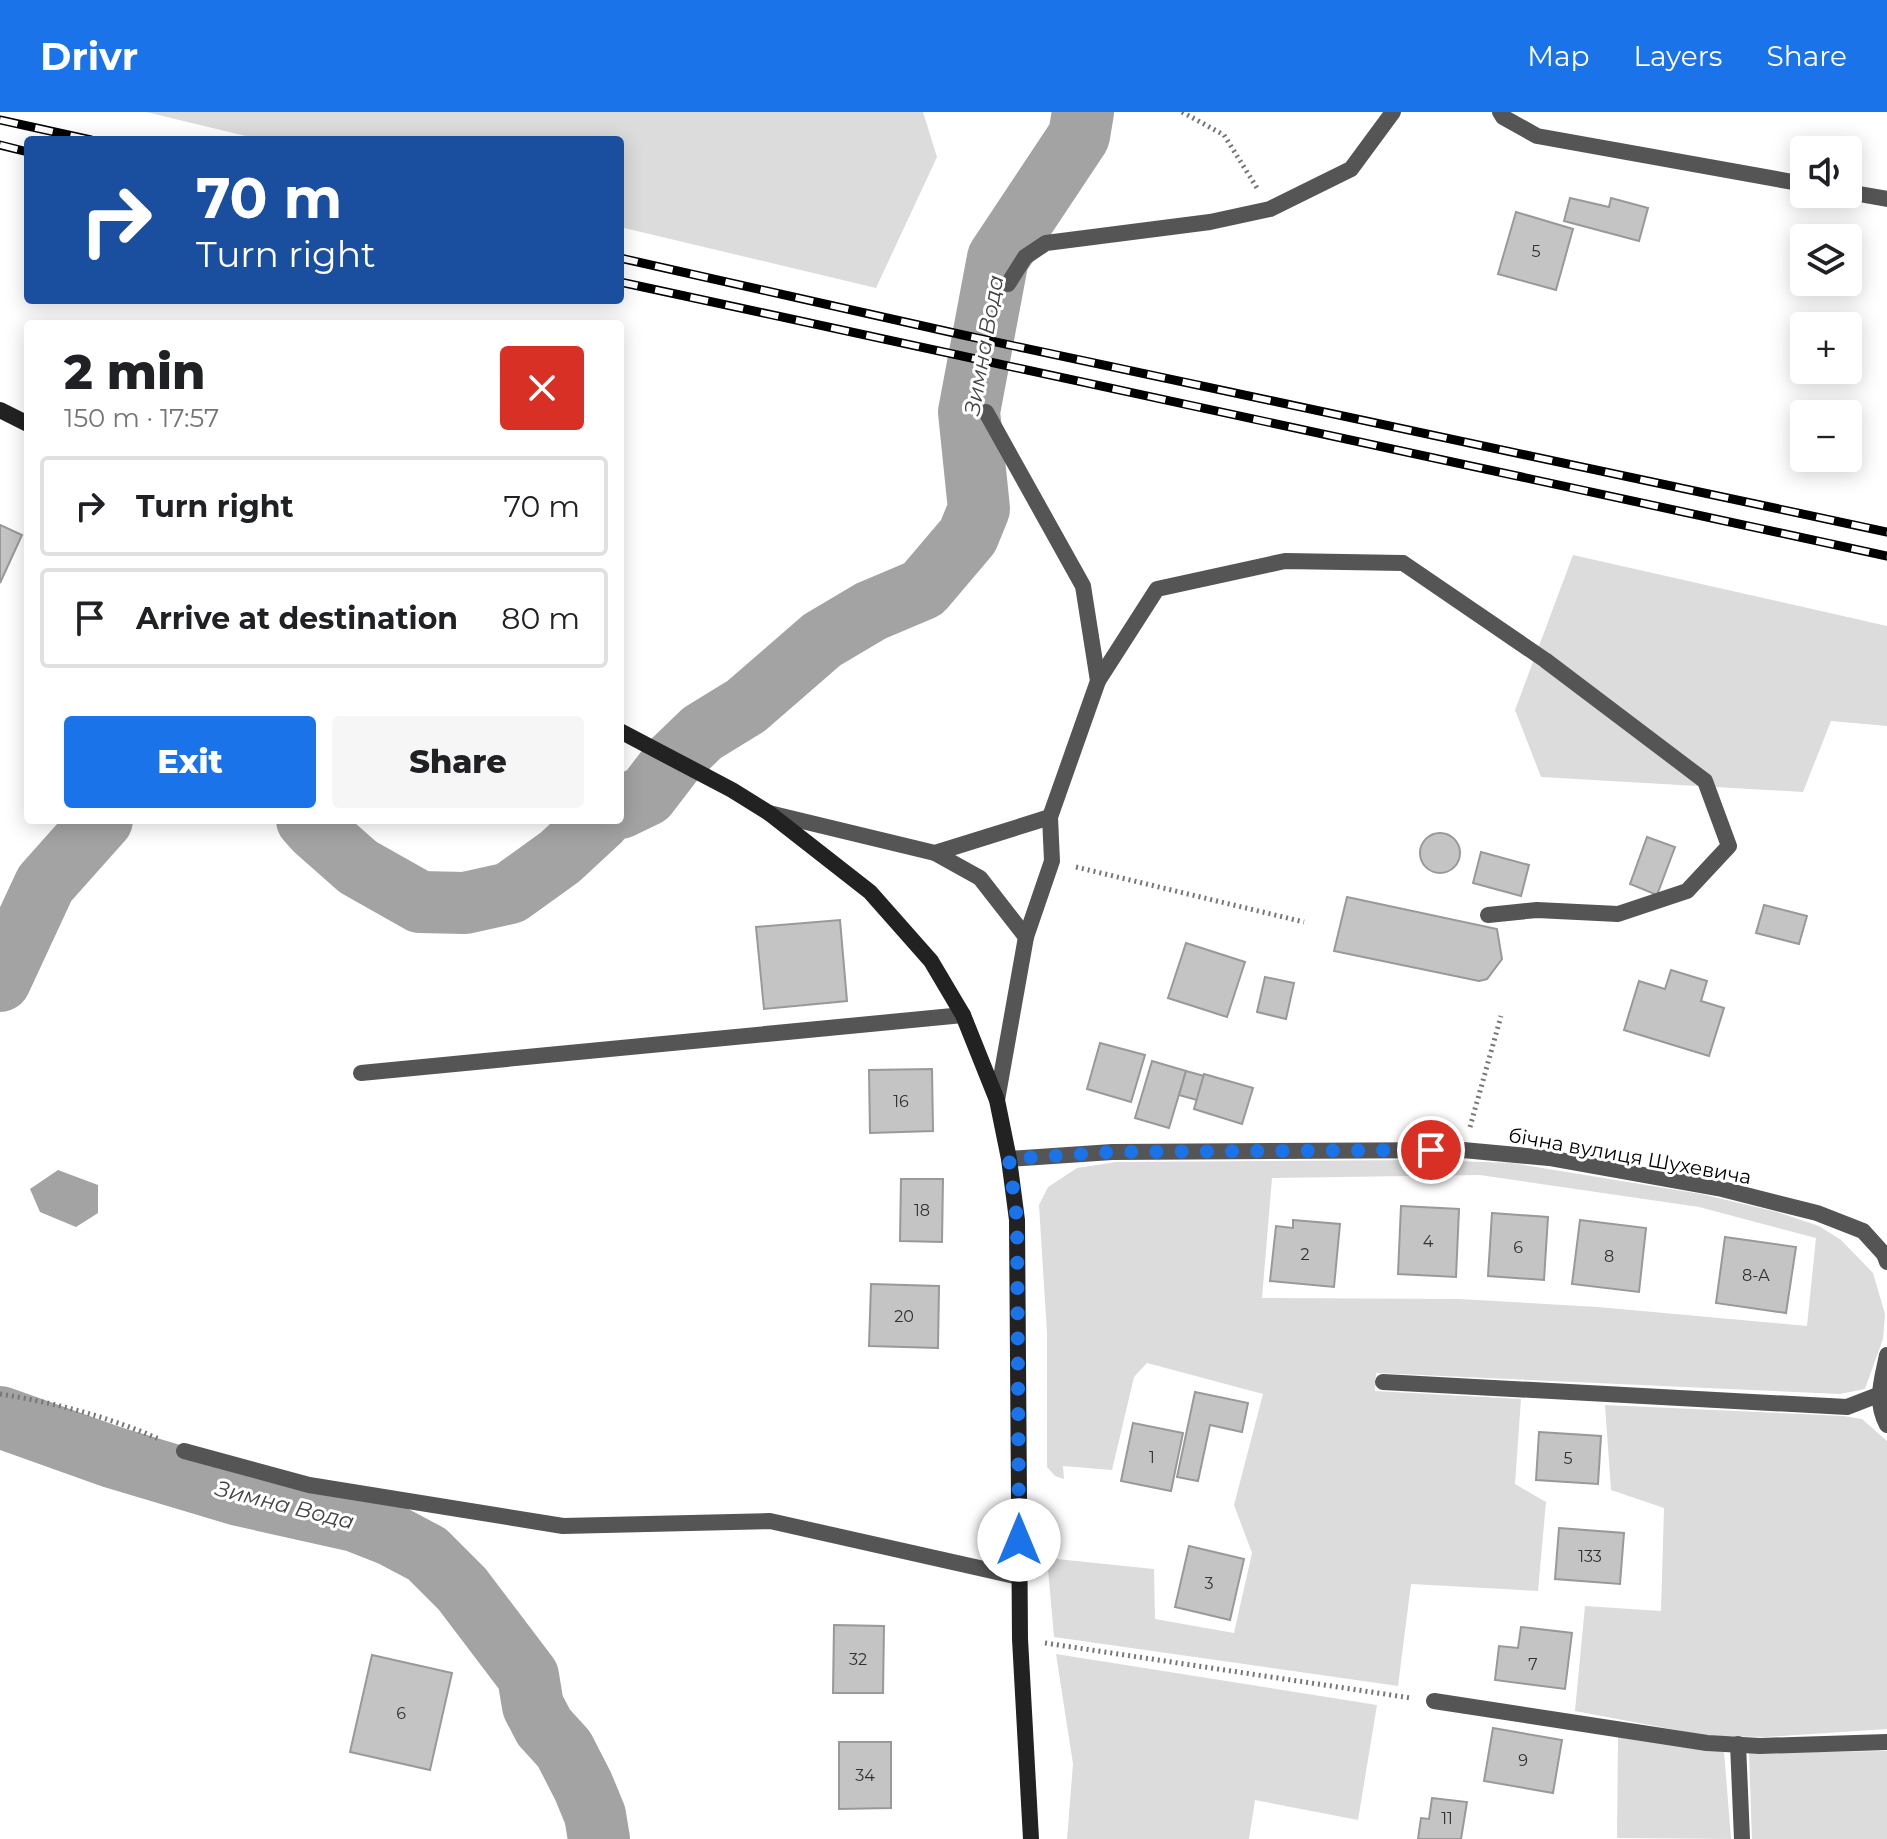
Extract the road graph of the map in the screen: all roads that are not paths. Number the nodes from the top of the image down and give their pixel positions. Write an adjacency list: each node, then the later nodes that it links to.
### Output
1 (1393, 112): 6 (street)
2 (1500, 112): 3 (street)
3 (1790, 181)
4 (1862, 195): 5 (street)
5 (1887, 199)
6 (1008, 284)
7 (0, 410): 9 (main road)
8 (986, 412): 10 (street)
9 (24, 422)
10 (1098, 681): 13 (street); 15 (street)
11 (624, 734): 12 (main road)
12 (769, 813): 14 (street); 17 (main road)
13 (1050, 817): 14 (street); 16 (street)
14 (935, 853): 16 (street)
15 (1488, 915)
16 (1026, 937): 19 (street)
17 (963, 1015): 18 (street); 19 (main road)
18 (361, 1073)
19 (997, 1100): 20 (main road)
20 (1009, 1159): 21 (street, бічна вулиця Шухевича); 27 (main road)
21 (1886, 1256)
22 (1887, 1355): 24 (street)
23 (1383, 1382): 24 (street)
24 (1878, 1395): 25 (street)
25 (1887, 1425)
26 (184, 1451): 27 (street)
27 (1019, 1577): 31 (main road)
28 (1434, 1701): 30 (street)
29 (1887, 1742): 30 (street)
30 (1738, 1744): 32 (street)
31 (1031, 1839)
32 (1742, 1839)

